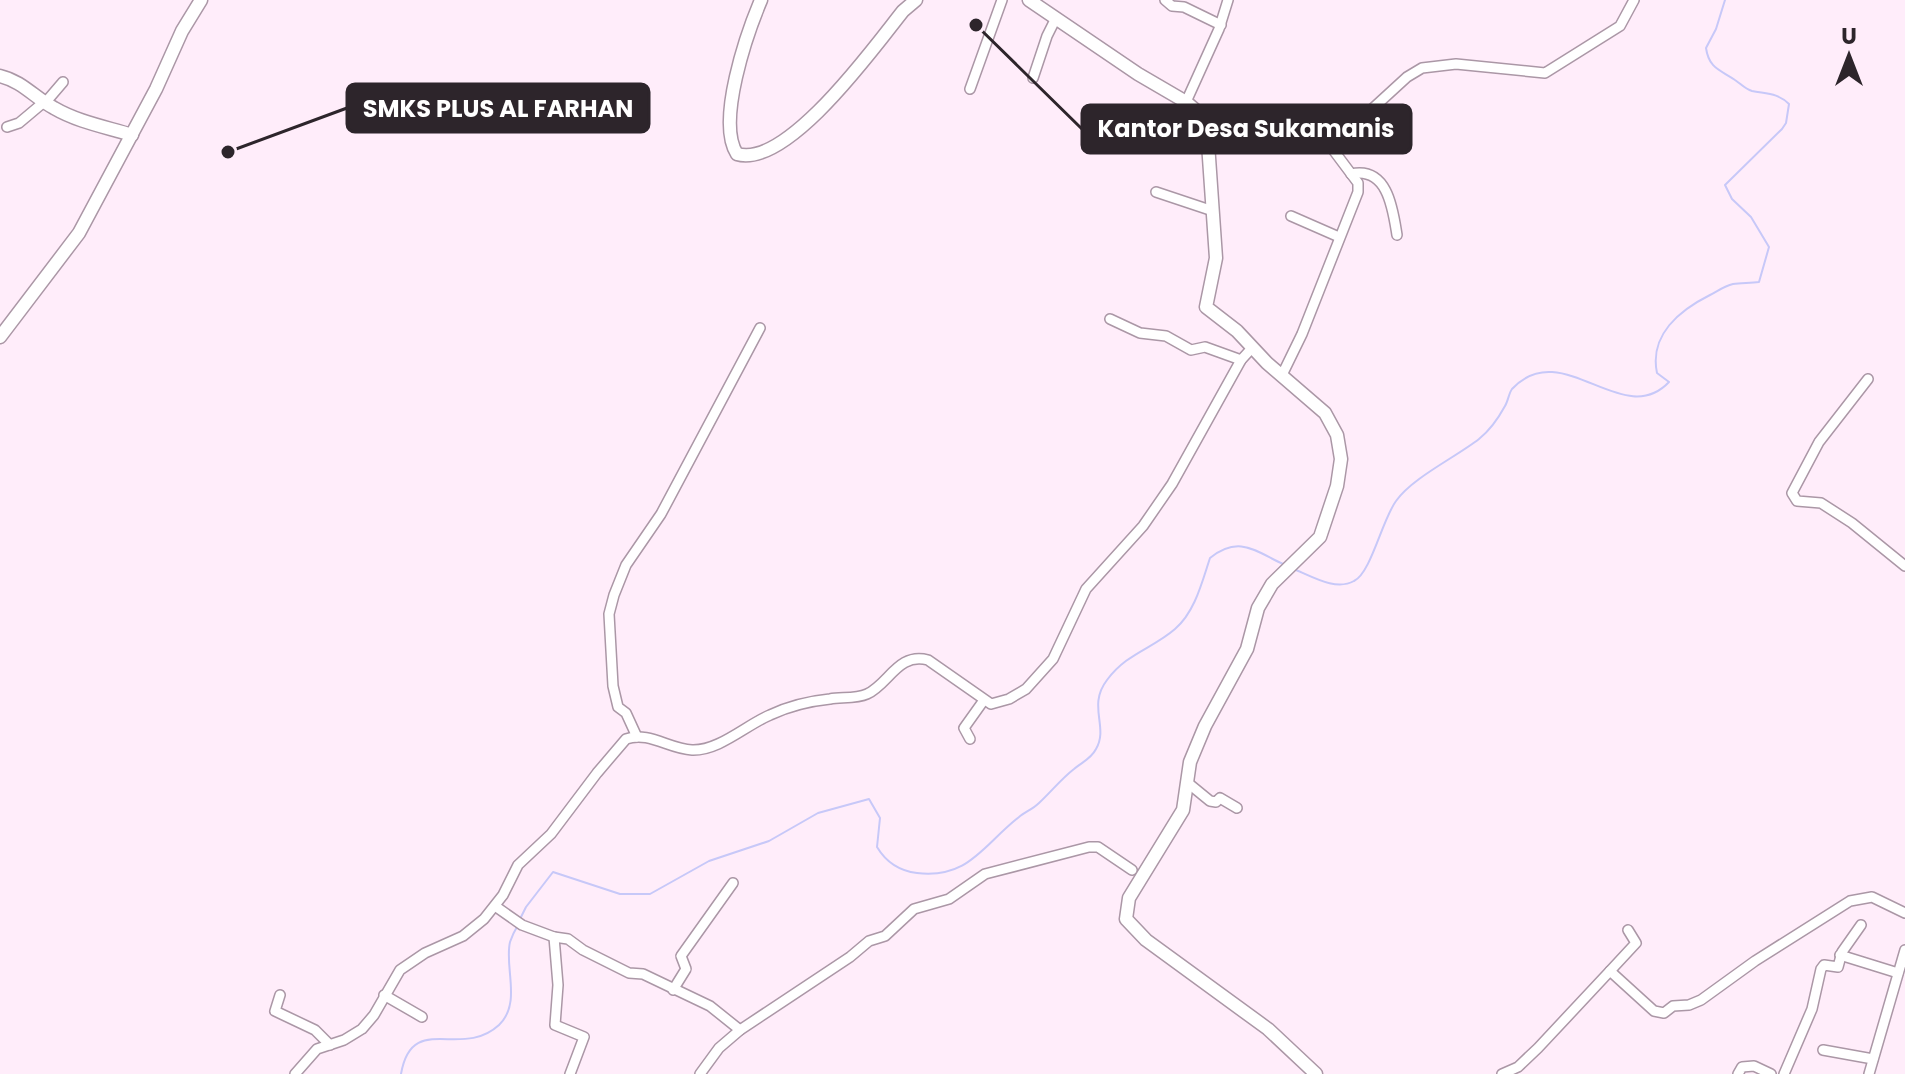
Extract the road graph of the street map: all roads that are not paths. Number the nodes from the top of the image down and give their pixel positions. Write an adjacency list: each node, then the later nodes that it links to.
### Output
1 (201, 0): 20 (street)
2 (761, 0): 3 (street)
3 (916, 0)
4 (1002, 0): 14 (street)
5 (1029, 0): 9 (street)
6 (1165, 0): 10 (street)
7 (1228, 0): 10 (street)
8 (1634, 0): 21 (street)
9 (1056, 18): 12 (street); 16 (street)
10 (1221, 25): 16 (street)
11 (0, 76): 15 (street)
12 (1033, 78)
13 (63, 82): 15 (street)
14 (970, 89)
15 (45, 102): 18 (street); 20 (street)
16 (1186, 102): 17 (street)
17 (1203, 117): 19 (street); 23 (street)
18 (7, 127)
19 (1258, 134)
20 (132, 135): 29 (street)
21 (1351, 174): 25 (street); 26 (street)
22 (1156, 192): 23 (street)
23 (1213, 211): 30 (street)
24 (1291, 216): 26 (street)
25 (1397, 235)
26 (1339, 237): 32 (street)
27 (1110, 319): 31 (street)
28 (760, 328): 36 (street)
29 (0, 337)
30 (1252, 348): 31 (street); 32 (street)
31 (1241, 360): 35 (street)
32 (1282, 375): 38 (street)
33 (1868, 379): 34 (street)
34 (1905, 566)
35 (984, 700): 36 (street); 37 (street)
36 (637, 737): 42 (street)
37 (970, 739)
38 (1188, 783): 39 (street); 62 (street)
39 (1237, 808)
40 (1132, 870): 55 (street)
41 (733, 883): 51 (street)
42 (495, 906): 46 (street); 53 (street)
43 (1905, 913): 49 (street)
44 (1861, 925): 48 (street)
45 (1628, 930): 49 (street)
46 (554, 937): 51 (street); 60 (street)
47 (1905, 950): 50 (street)
48 (1840, 955): 50 (street); 66 (street)
49 (1610, 971): 63 (street)
50 (1898, 973): 58 (street)
51 (673, 990): 55 (street)
52 (280, 995): 56 (street)
53 (384, 995): 54 (street); 56 (street)
54 (422, 1017)
55 (740, 1030): 61 (street)
56 (330, 1045): 59 (street)
57 (1823, 1050): 58 (street)
58 (1873, 1059): 67 (street)
59 (295, 1074)
60 (570, 1074)
61 (700, 1074)
62 (1316, 1074)
63 (1502, 1074)
64 (1738, 1074): 65 (street)
65 (1771, 1074)
66 (1784, 1074)
67 (1869, 1074)

